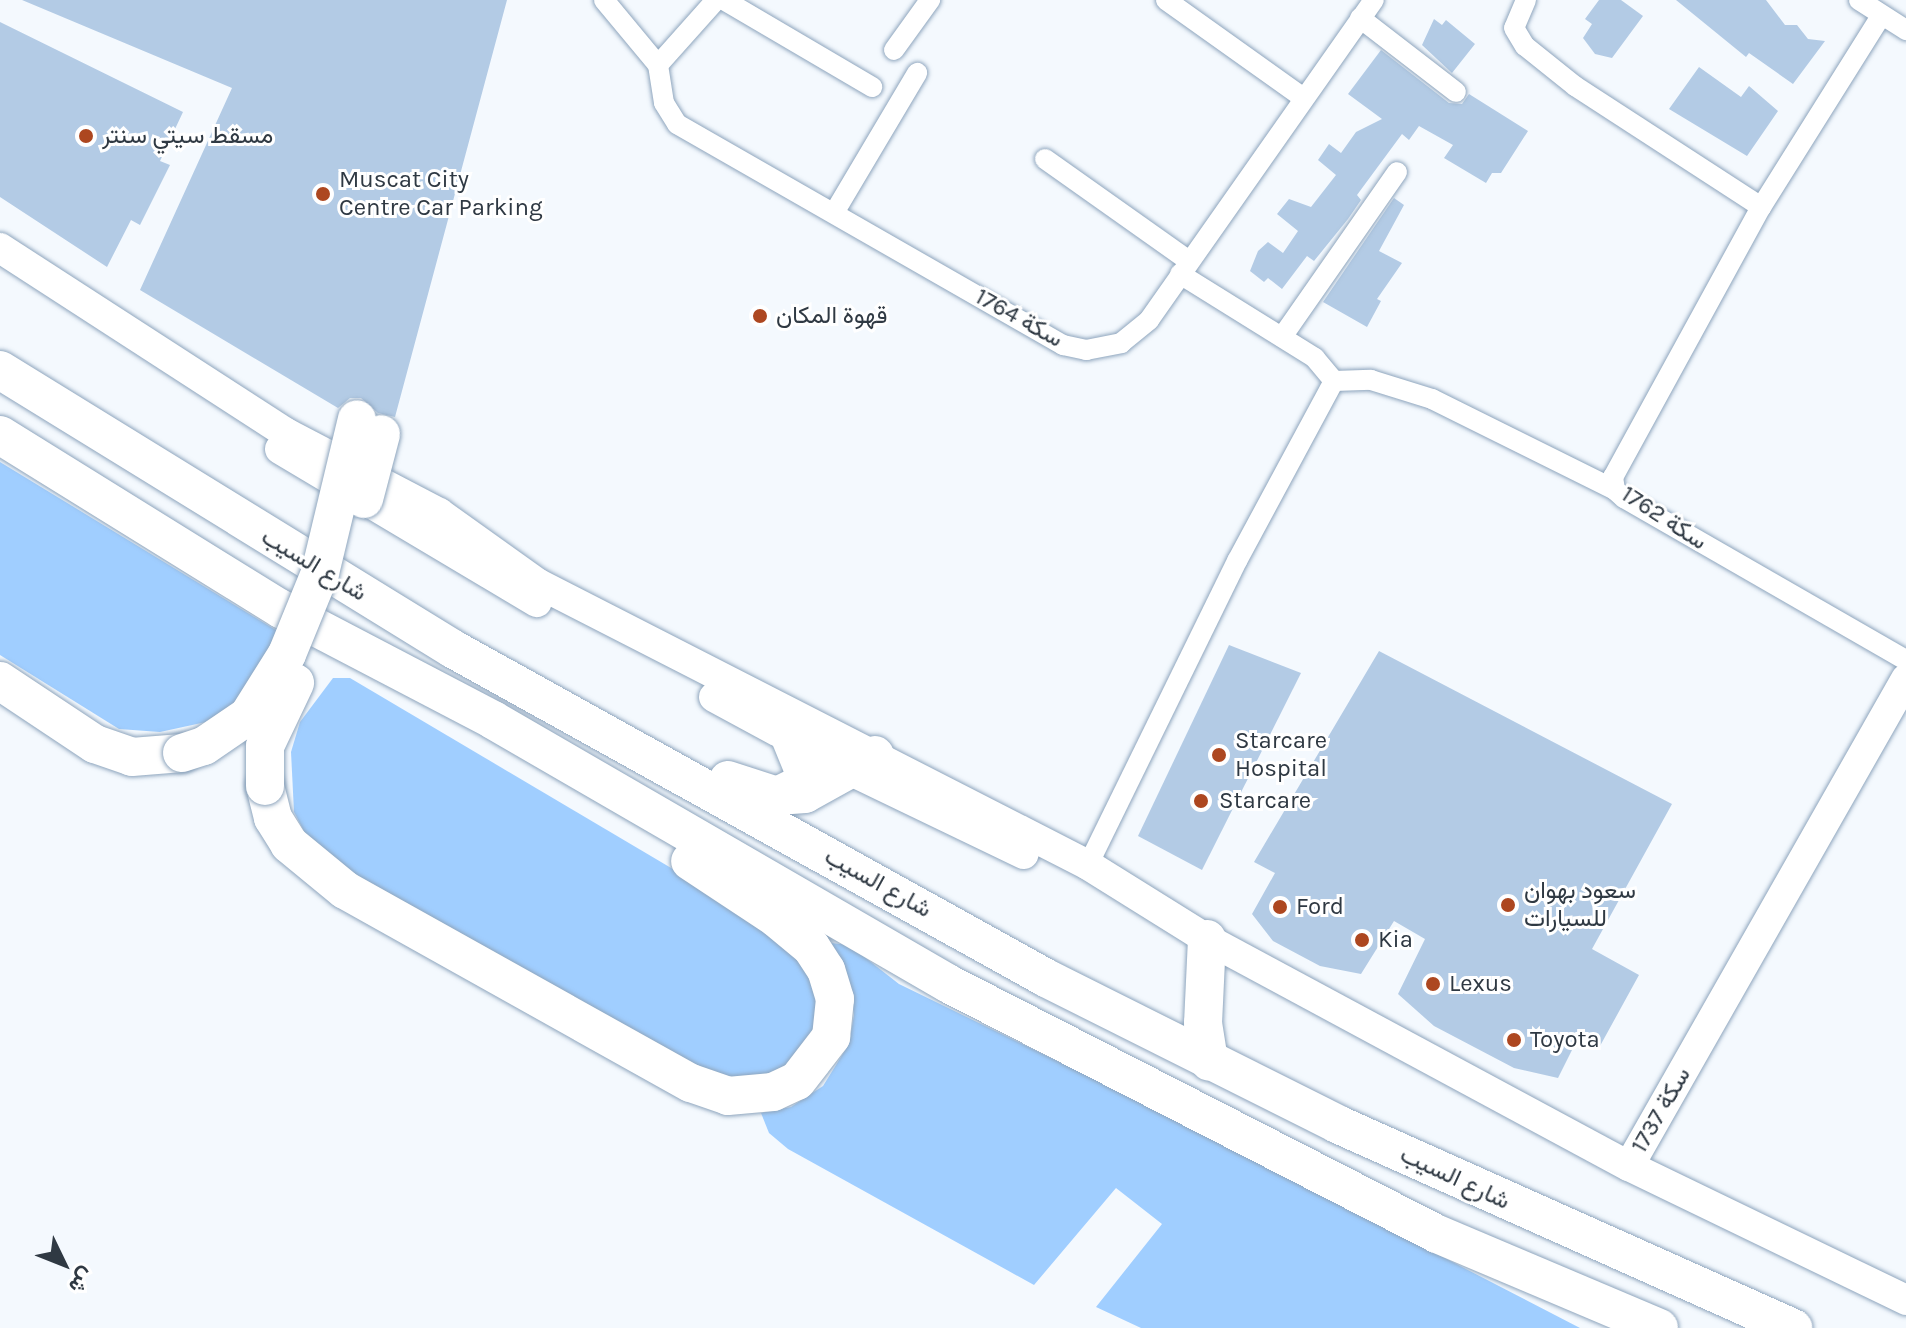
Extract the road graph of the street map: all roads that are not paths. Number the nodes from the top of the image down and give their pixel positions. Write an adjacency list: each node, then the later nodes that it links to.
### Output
1 (604, 0): 13 (street)
2 (716, 0): 13 (street)
3 (724, 0): 15 (street)
4 (930, 0): 12 (street)
5 (1166, 0): 17 (street)
6 (1374, 0): 10 (street, سكة 1764)
7 (1526, 0): 20 (street)
8 (1859, 0): 9 (street)
9 (1881, 16): 11 (street); 20 (street, سكة 1762)
10 (1360, 18): 16 (street); 17 (street, سكة 1764)
11 (1906, 30)
12 (894, 50)
13 (658, 65): 21 (street, سكة 1764)
14 (917, 73): 21 (street)
15 (872, 87)
16 (1456, 92)
17 (1302, 97): 23 (street, سكة 1764)
18 (1045, 159): 23 (street)
19 (1397, 172): 25 (street)
20 (1761, 207): 31 (street, سكة 1762)
21 (834, 213): 23 (street, سكة 1764)
22 (0, 248): 38 (street)
23 (1184, 268): 25 (street)
24 (0, 271): 36 (street)
25 (1282, 337): 27 (street)
26 (0, 370): 37 (highway, شارع السيب)
27 (1334, 381): 31 (street); 40 (street)
28 (0, 435): 30 (highway)
29 (0, 449): 30 (highway)
30 (71, 482): 35 (highway)
31 (1615, 490): 32 (street, سكة 1762)
32 (1906, 660)
33 (1906, 679): 43 (street, سكة 1737)
34 (0, 681): 35 (highway, bridge)
35 (493, 720): 47 (highway)
36 (791, 739): 38 (street); 39 (highway)
37 (652, 756): 39 (highway); 42 (highway, شارع السيب)
38 (861, 762): 39 (highway); 40 (street); 41 (street)
39 (777, 796)
40 (1088, 865): 41 (street)
41 (1207, 939): 42 (highway); 43 (street, سكة 1737)
42 (1209, 1062): 48 (highway, شارع السيب)
43 (1629, 1166): 44 (street)
44 (1833, 1267): 45 (street); 46 (street)
45 (1906, 1286)
46 (1906, 1300)
47 (1659, 1328)
48 (1793, 1328)

